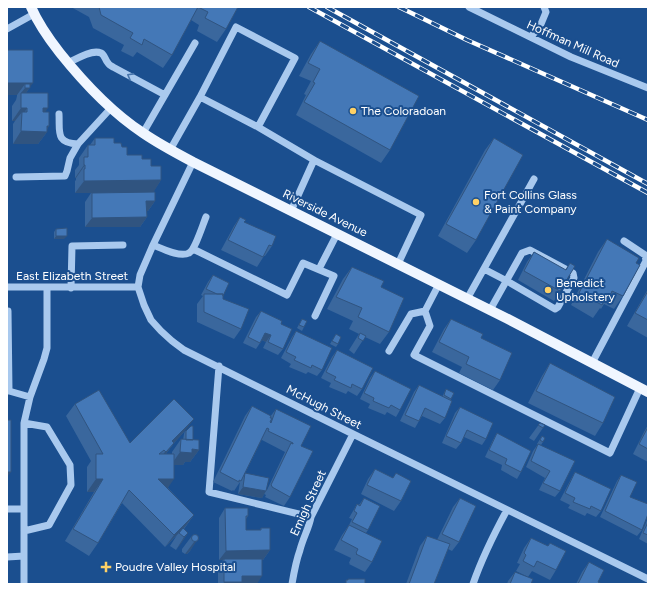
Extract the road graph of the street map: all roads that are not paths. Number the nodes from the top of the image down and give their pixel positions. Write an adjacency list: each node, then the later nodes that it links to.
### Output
1 (469, 7): 5 (street, Hoffman Mill Road)
2 (544, 7): 5 (street)
3 (32, 10): 4 (street); 7 (main road, Riverside Avenue)
4 (7, 29)
5 (531, 38): 8 (street, Hoffman Mill Road)
6 (194, 42): 9 (street)
7 (68, 63): 9 (street, one-way to 7); 11 (main road, Riverside Avenue)
8 (648, 88)
9 (165, 95): 14 (street)
10 (200, 96): 13 (street); 13 (street); 16 (street)
11 (111, 108): 14 (main road, Riverside Avenue); 15 (street)
12 (59, 114): 15 (street)
13 (258, 127): 17 (street)
14 (143, 133): 16 (main road, Riverside Avenue)
15 (78, 144): 19 (street)
16 (170, 150): 18 (main road, Riverside Avenue)
17 (314, 160): 21 (street); 28 (street)
18 (193, 162): 21 (main road, Riverside Avenue); 26 (street)
19 (16, 177)
20 (534, 179): 29 (street)
21 (291, 211): 23 (main road, Riverside Avenue)
22 (206, 217): 27 (street)
23 (337, 234): 28 (main road, Riverside Avenue); 30 (street)
24 (624, 242): 43 (street)
25 (123, 245): 36 (street)
26 (153, 245): 27 (street); 33 (street)
27 (193, 249): 30 (street)
28 (398, 264): 32 (main road, Riverside Avenue)
29 (484, 269): 31 (street); 37 (street)
30 (319, 270): 41 (street)
31 (507, 281): 31 (street); 38 (street)
32 (439, 284): 37 (main road, Riverside Avenue); 40 (street)
33 (138, 286): 36 (street, East Elizabeth Street); 44 (street, McHugh Street)
34 (7, 287): 35 (street, East Elizabeth Street)
35 (47, 287): 36 (street, East Elizabeth Street); 47 (street)
36 (72, 288)
37 (467, 298): 38 (main road, Riverside Avenue)
38 (490, 310): 43 (main road, Riverside Avenue)
39 (8, 311): 46 (street)
40 (425, 311): 42 (street); 45 (street)
41 (315, 316)
42 (389, 351)
43 (592, 363): 45 (main road, Riverside Avenue)
44 (219, 366): 49 (street, McHugh Street); 53 (street)
45 (644, 390)
46 (8, 391): 47 (street)
47 (30, 397): 48 (street)
48 (24, 423): 50 (street); 54 (street)
49 (353, 434): 52 (street, McHugh Street); 53 (street, Emigh Street)
50 (24, 509): 51 (street); 54 (street)
51 (7, 510)
52 (507, 510): 57 (street, McHugh Street); 60 (street)
53 (311, 516): 59 (street, Emigh Street)
54 (24, 531): 55 (street)
55 (24, 556): 56 (street); 58 (street)
56 (7, 557)
57 (648, 579): 61 (street)
58 (24, 584)
59 (292, 584)
60 (473, 584)
61 (645, 584)

